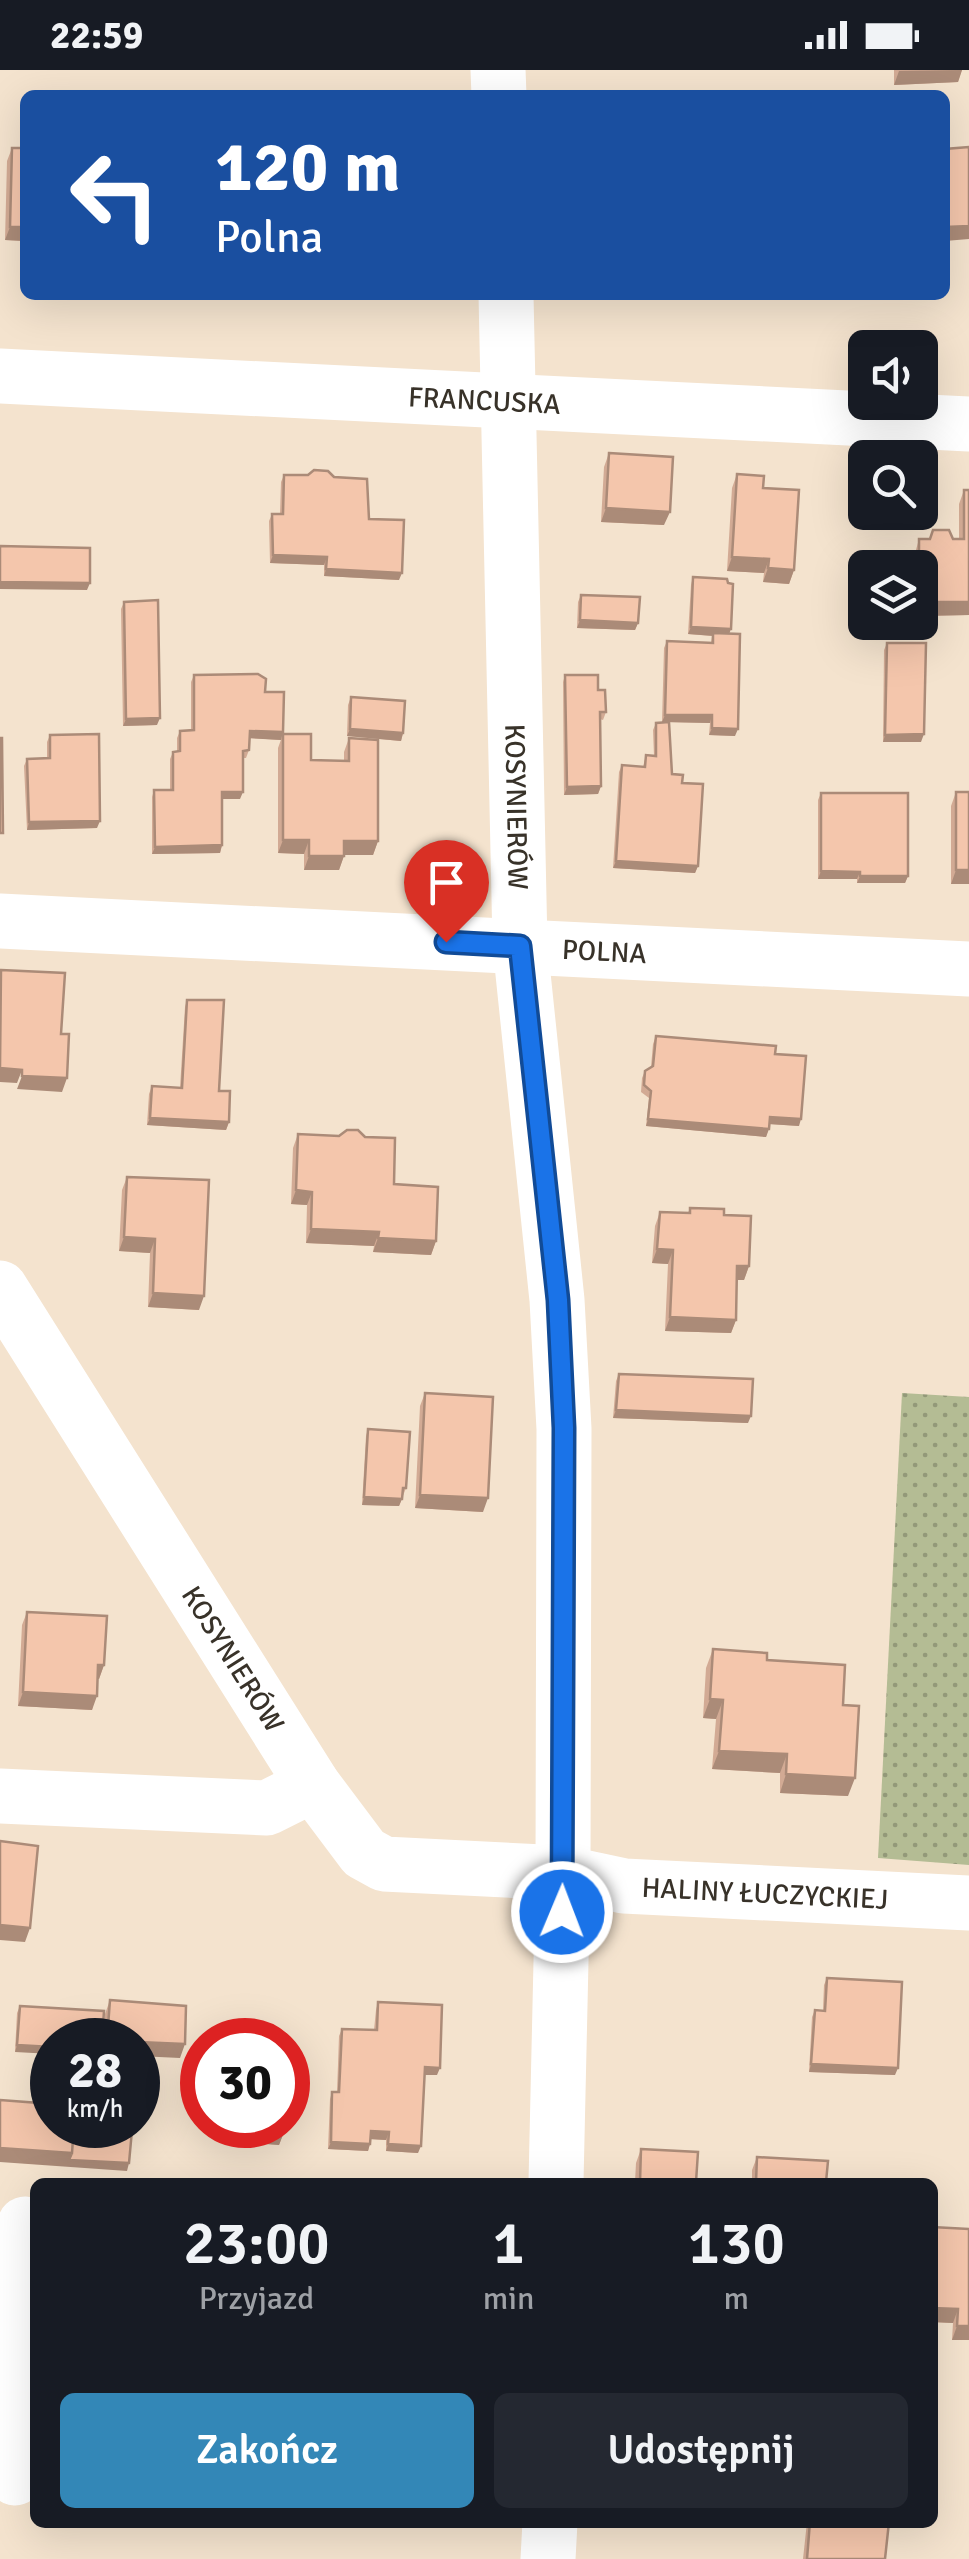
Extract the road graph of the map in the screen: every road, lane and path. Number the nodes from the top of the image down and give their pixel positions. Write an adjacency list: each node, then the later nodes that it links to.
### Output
1 (506, 300): 3 (street, KOSYNIERÓW)
2 (0, 376): 3 (street, FRANCUSKA)
3 (509, 402): 4 (street, FRANCUSKA); 6 (street, KOSYNIERÓW)
4 (969, 424)
5 (0, 921): 6 (street, POLNA)
6 (520, 946): 7 (street, POLNA); 11 (street, KOSYNIERÓW)
7 (969, 969)
8 (0, 1288): 9 (street, KOSYNIERÓW)
9 (314, 1785): 10 (street); 11 (street, KOSYNIERÓW)
10 (0, 1796)
11 (563, 1874): 12 (street, HALINY ŁUCZYCKIEJ); 13 (street, KOSYNIERÓW)
12 (969, 1903)
13 (556, 2178)
14 (20, 2224): 15 (street)
15 (15, 2478)
16 (550, 2528): 17 (street)
17 (548, 2559)

